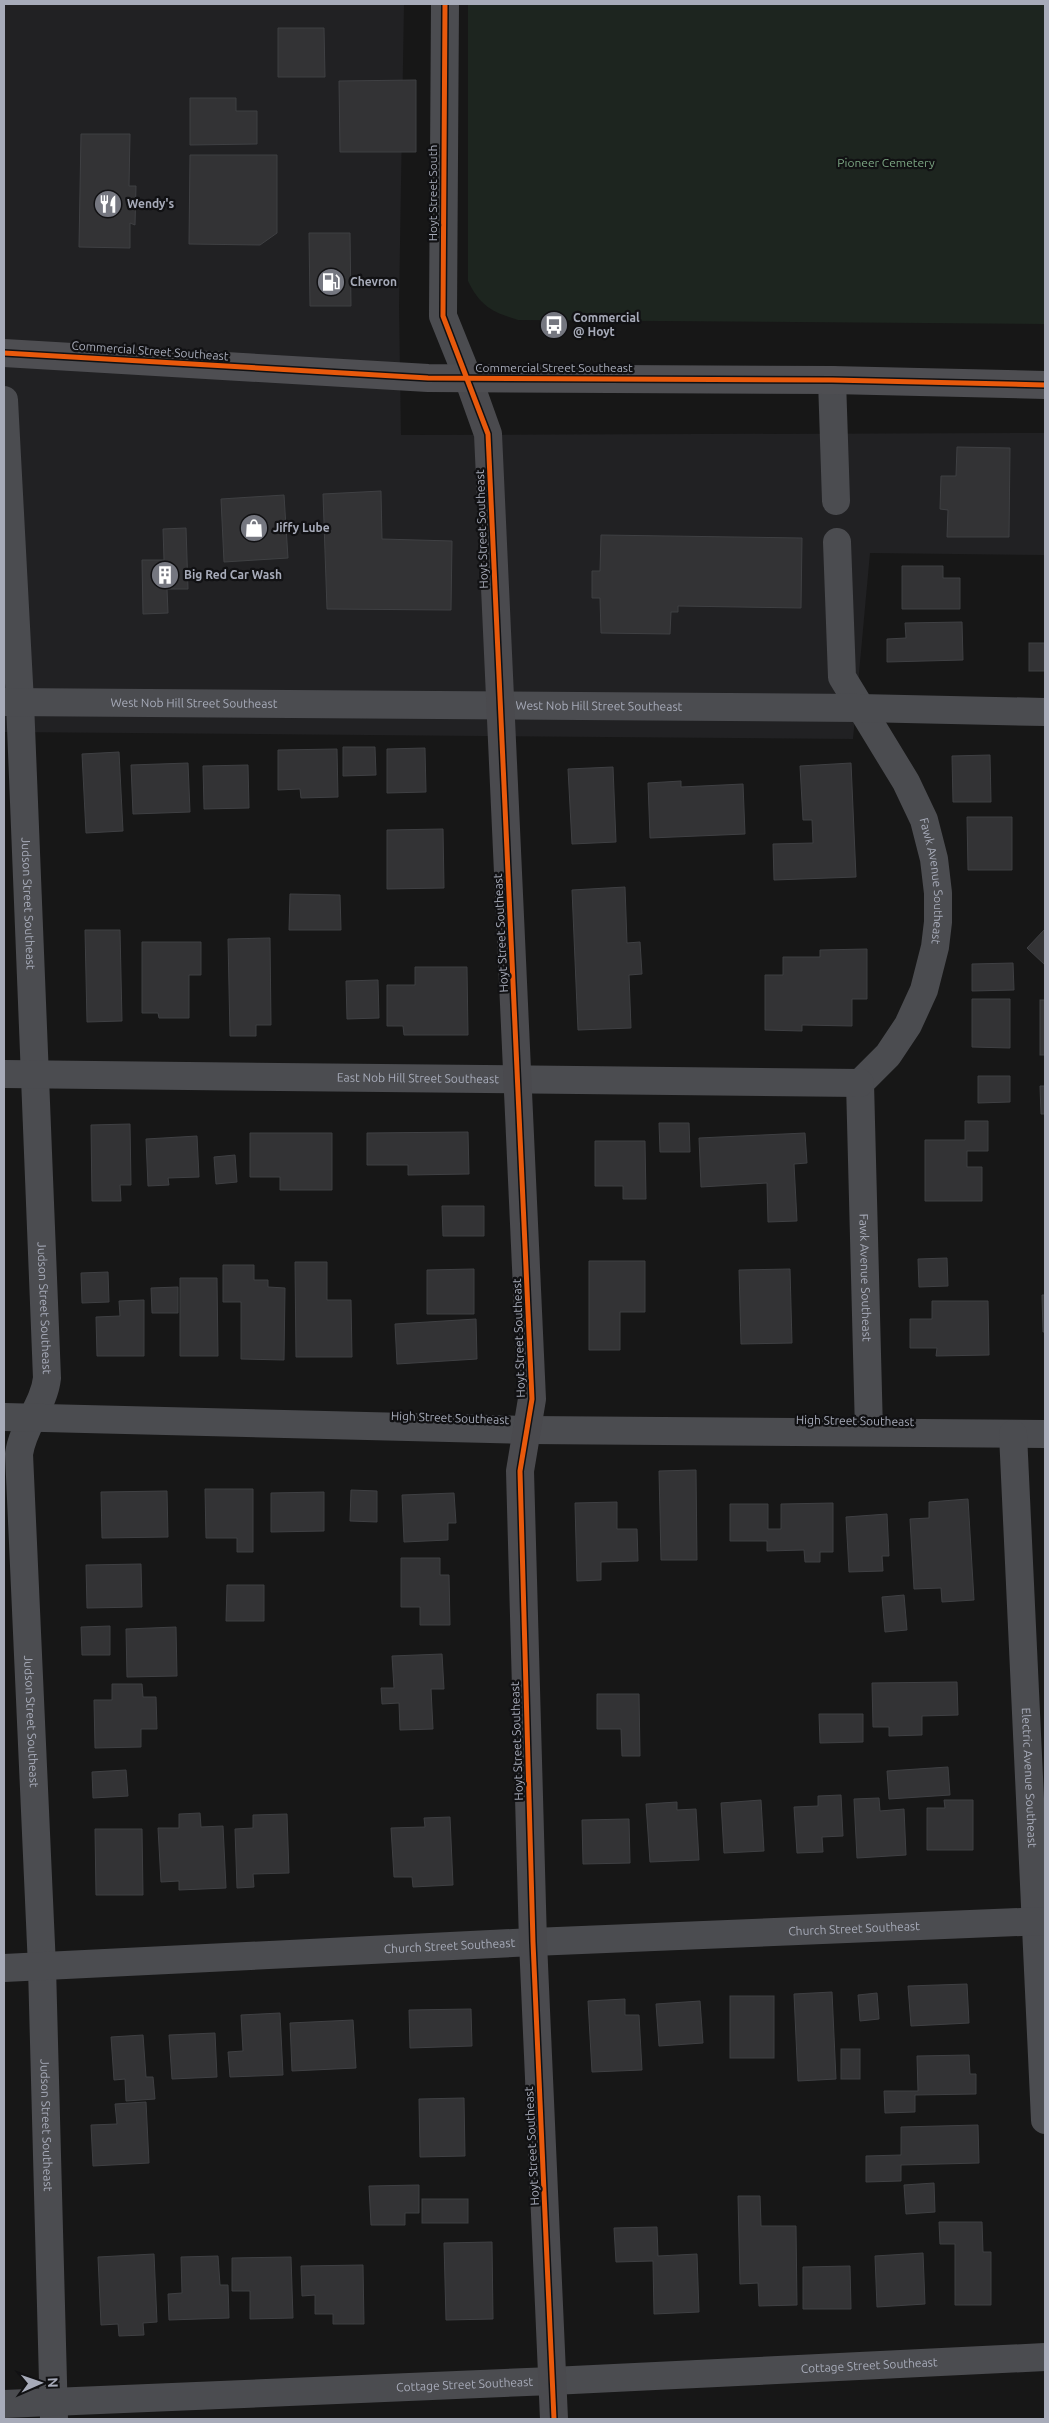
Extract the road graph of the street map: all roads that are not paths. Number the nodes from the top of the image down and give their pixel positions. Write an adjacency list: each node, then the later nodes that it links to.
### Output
1 (445, 4): 3 (street, Hoyt Street South)
2 (4, 353): 3 (main road, Commercial Street Southeast)
3 (468, 378): 4 (main road, Commercial Street Southeast); 10 (street, Hoyt Street Southeast)
4 (832, 380): 5 (main road, Commercial Street Southeast); 7 (street)
5 (1045, 385)
6 (4, 400): 9 (street, Judson Street Southeast)
7 (836, 500)
8 (836, 542): 11 (street, Fawk Avenue Southeast)
9 (12, 702): 10 (street, West Nob Hill Street Southeast); 14 (street, Judson Street Southeast)
10 (500, 707): 11 (street, West Nob Hill Street Southeast); 15 (street, Hoyt Street Southeast)
11 (860, 708): 12 (street, West Nob Hill Street Southeast); 16 (street, Fawk Avenue Southeast)
12 (1045, 712)
13 (4, 1074): 14 (street, East Nob Hill Street Southeast)
14 (34, 1075): 15 (street, East Nob Hill Street Southeast); 18 (street, Judson Street Southeast)
15 (518, 1080): 16 (street, East Nob Hill Street Southeast); 19 (street, Hoyt Street Southeast)
16 (860, 1082): 20 (street, Fawk Avenue Southeast)
17 (4, 1417): 18 (street, High Street Southeast)
18 (32, 1417): 19 (street, High Street Southeast); 25 (street, Judson Street Southeast)
19 (528, 1430): 20 (street, High Street Southeast); 24 (street, Hoyt Street Southeast)
20 (869, 1431): 21 (street, High Street Southeast)
21 (1013, 1434): 22 (street, High Street Southeast); 23 (street, Electric Avenue Southeast)
22 (1045, 1434)
23 (1041, 1922): 24 (street, Church Street Southeast); 27 (street, Electric Avenue Southeast)
24 (533, 1942): 25 (street, Church Street Southeast); 29 (street, Hoyt Street Southeast)
25 (42, 1967): 26 (street, Church Street Southeast); 31 (street, Judson Street Southeast)
26 (4, 1968)
27 (1045, 2120)
28 (1045, 2357): 29 (street, Cottage Street Southeast)
29 (552, 2381): 31 (street, Cottage Street Southeast); 32 (street, Hoyt Street Southeast)
30 (4, 2404): 31 (street, Cottage Street Southeast)
31 (54, 2411)
32 (554, 2419)

